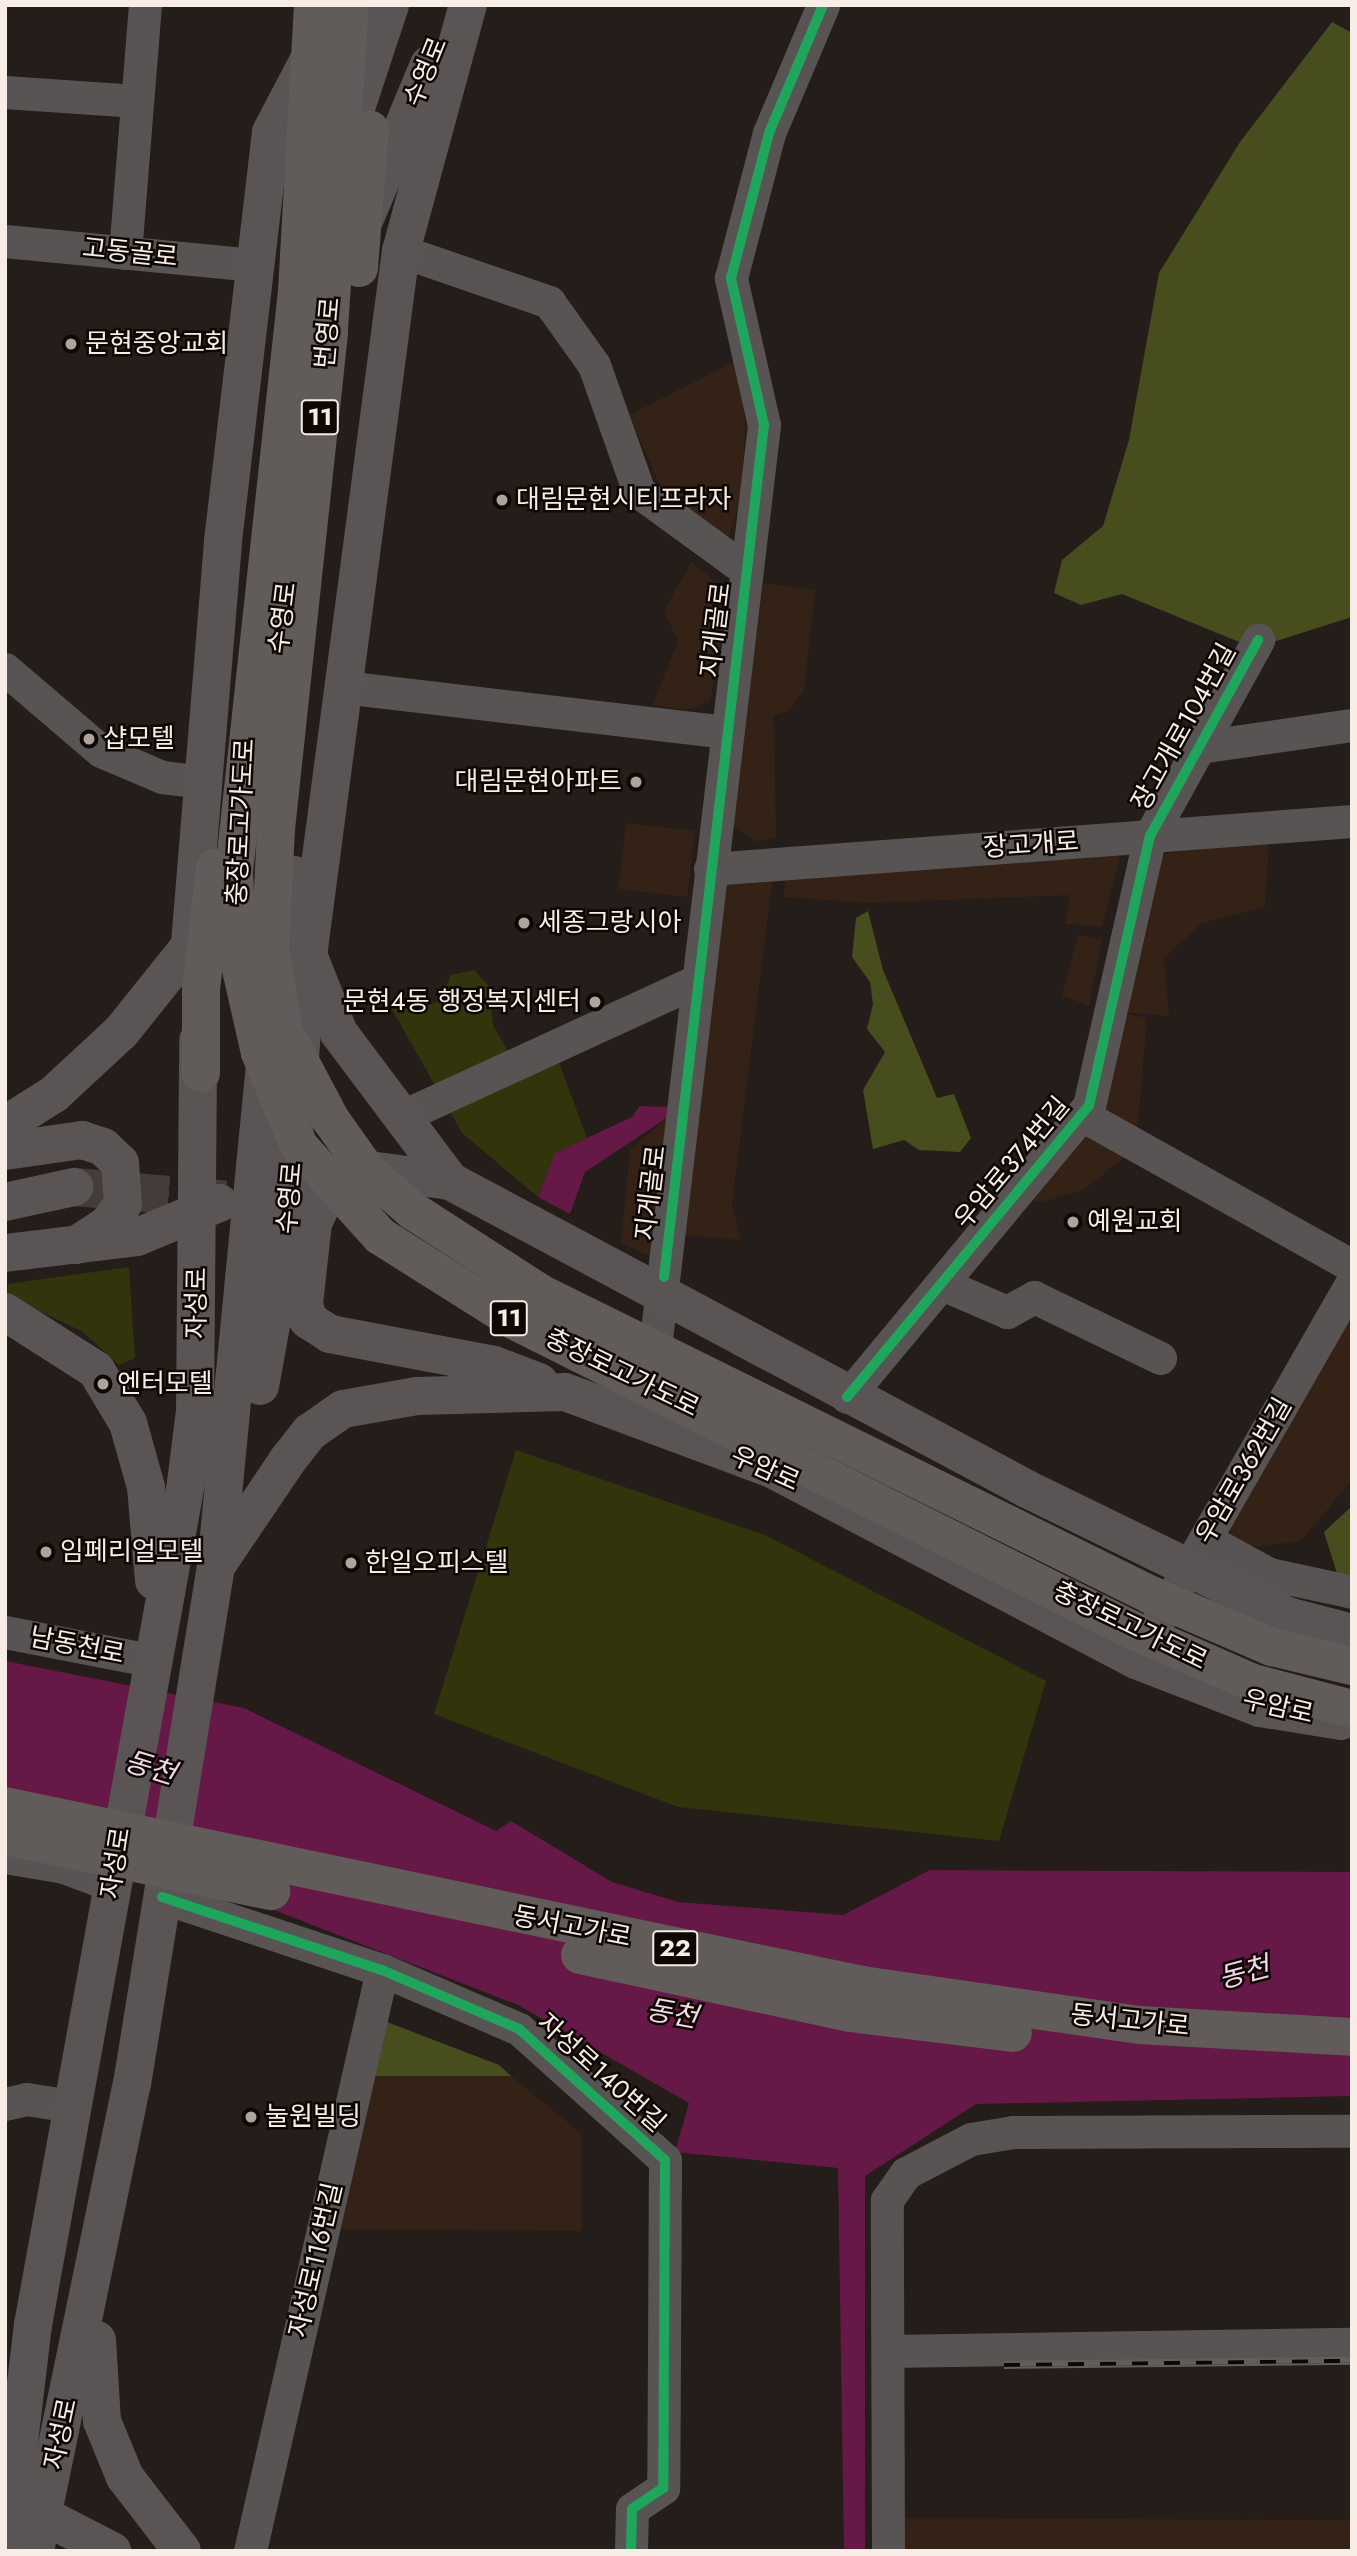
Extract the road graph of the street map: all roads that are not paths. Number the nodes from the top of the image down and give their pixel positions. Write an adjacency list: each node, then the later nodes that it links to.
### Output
1 (145, 5): 13 (street)
2 (301, 5): 32 (highway)
3 (313, 5): 18 (highway, 번영로 / 11)
4 (340, 5): 17 (main road)
5 (351, 5): 28 (highway, 번영로 / 11)
6 (366, 5): 31 (highway)
7 (390, 5): 36 (main road, 수영로)
8 (453, 5): 11 (main road, 수영로)
9 (468, 5): 15 (main road, 수영로)
10 (823, 5): 19 (street, 지게골로)
11 (442, 23): 35 (main road, 수영로)
12 (5, 92): 13 (street)
13 (137, 101): 16 (street)
14 (5, 241): 16 (street, 고동골로)
15 (401, 251): 19 (street, 지게골로); 22 (main road, 수영로)
16 (125, 253): 17 (street, 고동골로)
17 (255, 265): 26 (main road)
18 (271, 502): 71 (highway, 충장로고가도로 / 11)
19 (746, 570): 24 (street, 지게골로)
20 (1258, 640): 25 (street, 장고개로104번길)
21 (5, 669): 26 (street)
22 (343, 687): 24 (street); 33 (main road, 수영로)
23 (1352, 725): 25 (street, 장고개로104번길)
24 (727, 732): 30 (street, 지게골로)
25 (1199, 747): 29 (street, 장고개로104번길)
26 (204, 782): 32 (main road)
27 (1352, 821): 29 (street, 장고개로)
28 (276, 828): 69 (highway, 충장로고가도로 / 11)
29 (1150, 836): 30 (street, 장고개로); 38 (street, 우암로374번길)
30 (710, 869): 34 (street, 지게골로)
31 (294, 875): 33 (main road); 35 (main road)
32 (199, 935): 36 (highway); 39 (main road)
33 (308, 956): 37 (main road); 42 (main road, 수영로)
34 (698, 980): 37 (street); 54 (street, 지게골로)
35 (264, 1064): 45 (main road, 자성로)
36 (201, 1073): 47 (main road, 수영로)
37 (405, 1115): 43 (main road)
38 (1082, 1115): 51 (street); 53 (street, 우암로374번길)
39 (5, 1125)
40 (5, 1150): 49 (main road)
41 (353, 1168): 42 (main road); 43 (main road); 58 (main road)
42 (293, 1174): 45 (main road); 61 (main road, 수영로)
43 (450, 1181): 54 (main road)
44 (74, 1187): 46 (main road)
45 (253, 1188): 47 (main road); 61 (main road, 자성로)
46 (5, 1202)
47 (199, 1212): 49 (main road); 65 (main road, 자성로)
48 (407, 1244): 57 (main road, 우암로)
49 (74, 1246): 50 (main road)
50 (5, 1253)
51 (1352, 1266)
52 (1352, 1282): 62 (street, 우암로362번길)
53 (942, 1284): 56 (street); 59 (street, 우암로374번길)
54 (662, 1300): 57 (street, 지게골로); 59 (main road)
55 (5, 1312): 65 (main road)
56 (1160, 1358)
57 (653, 1366): 60 (street, 지게골로); 63 (main road, 우암로)
58 (565, 1392): 60 (main road, 우암로); 61 (main road, 우암로)
59 (847, 1397): 62 (main road)
60 (647, 1419): 68 (main road, 우암로)
61 (218, 1551): 77 (main road, 자성로)
62 (1197, 1554): 63 (main road); 64 (street); 67 (main road); 68 (street, 우암로362번길)
63 (1047, 1562): 68 (main road)
64 (1352, 1592)
65 (158, 1611): 70 (main road, 자성로)
66 (5, 1632): 70 (street, 남동천로)
67 (1352, 1633)
68 (1136, 1660): 72 (main road, 우암로)
69 (1352, 1666)
70 (147, 1675): 76 (main road, 자성로)
71 (1352, 1709)
72 (1352, 1723)
73 (5, 1806): 79 (highway, 동서고가로 / 22)
74 (5, 1836): 80 (highway, 동서고가로 / 22)
75 (5, 1857): 76 (street)
76 (113, 1879): 82 (main road, 자성로)
77 (163, 1887): 78 (street, 자성로140번길); 84 (main road, 자성로)
78 (382, 1970): 93 (street, 자성로116번길); 94 (street, 자성로140번길)
79 (1352, 2037)
80 (1352, 2057)
81 (5, 2104): 82 (street)
82 (72, 2106): 85 (main road, 자성로)
83 (1352, 2131): 87 (street)
84 (93, 2273): 89 (main road, 자성로); 92 (main road)
85 (33, 2325): 88 (main road); 89 (main road, 자성로)
86 (1352, 2344): 87 (street)
87 (888, 2351): 95 (street)
88 (5, 2402)
89 (23, 2523): 90 (main road, 자성로); 91 (main road)
90 (6, 2551)
91 (112, 2551)
92 (182, 2551)
93 (250, 2551)
94 (631, 2551)
95 (888, 2551)

